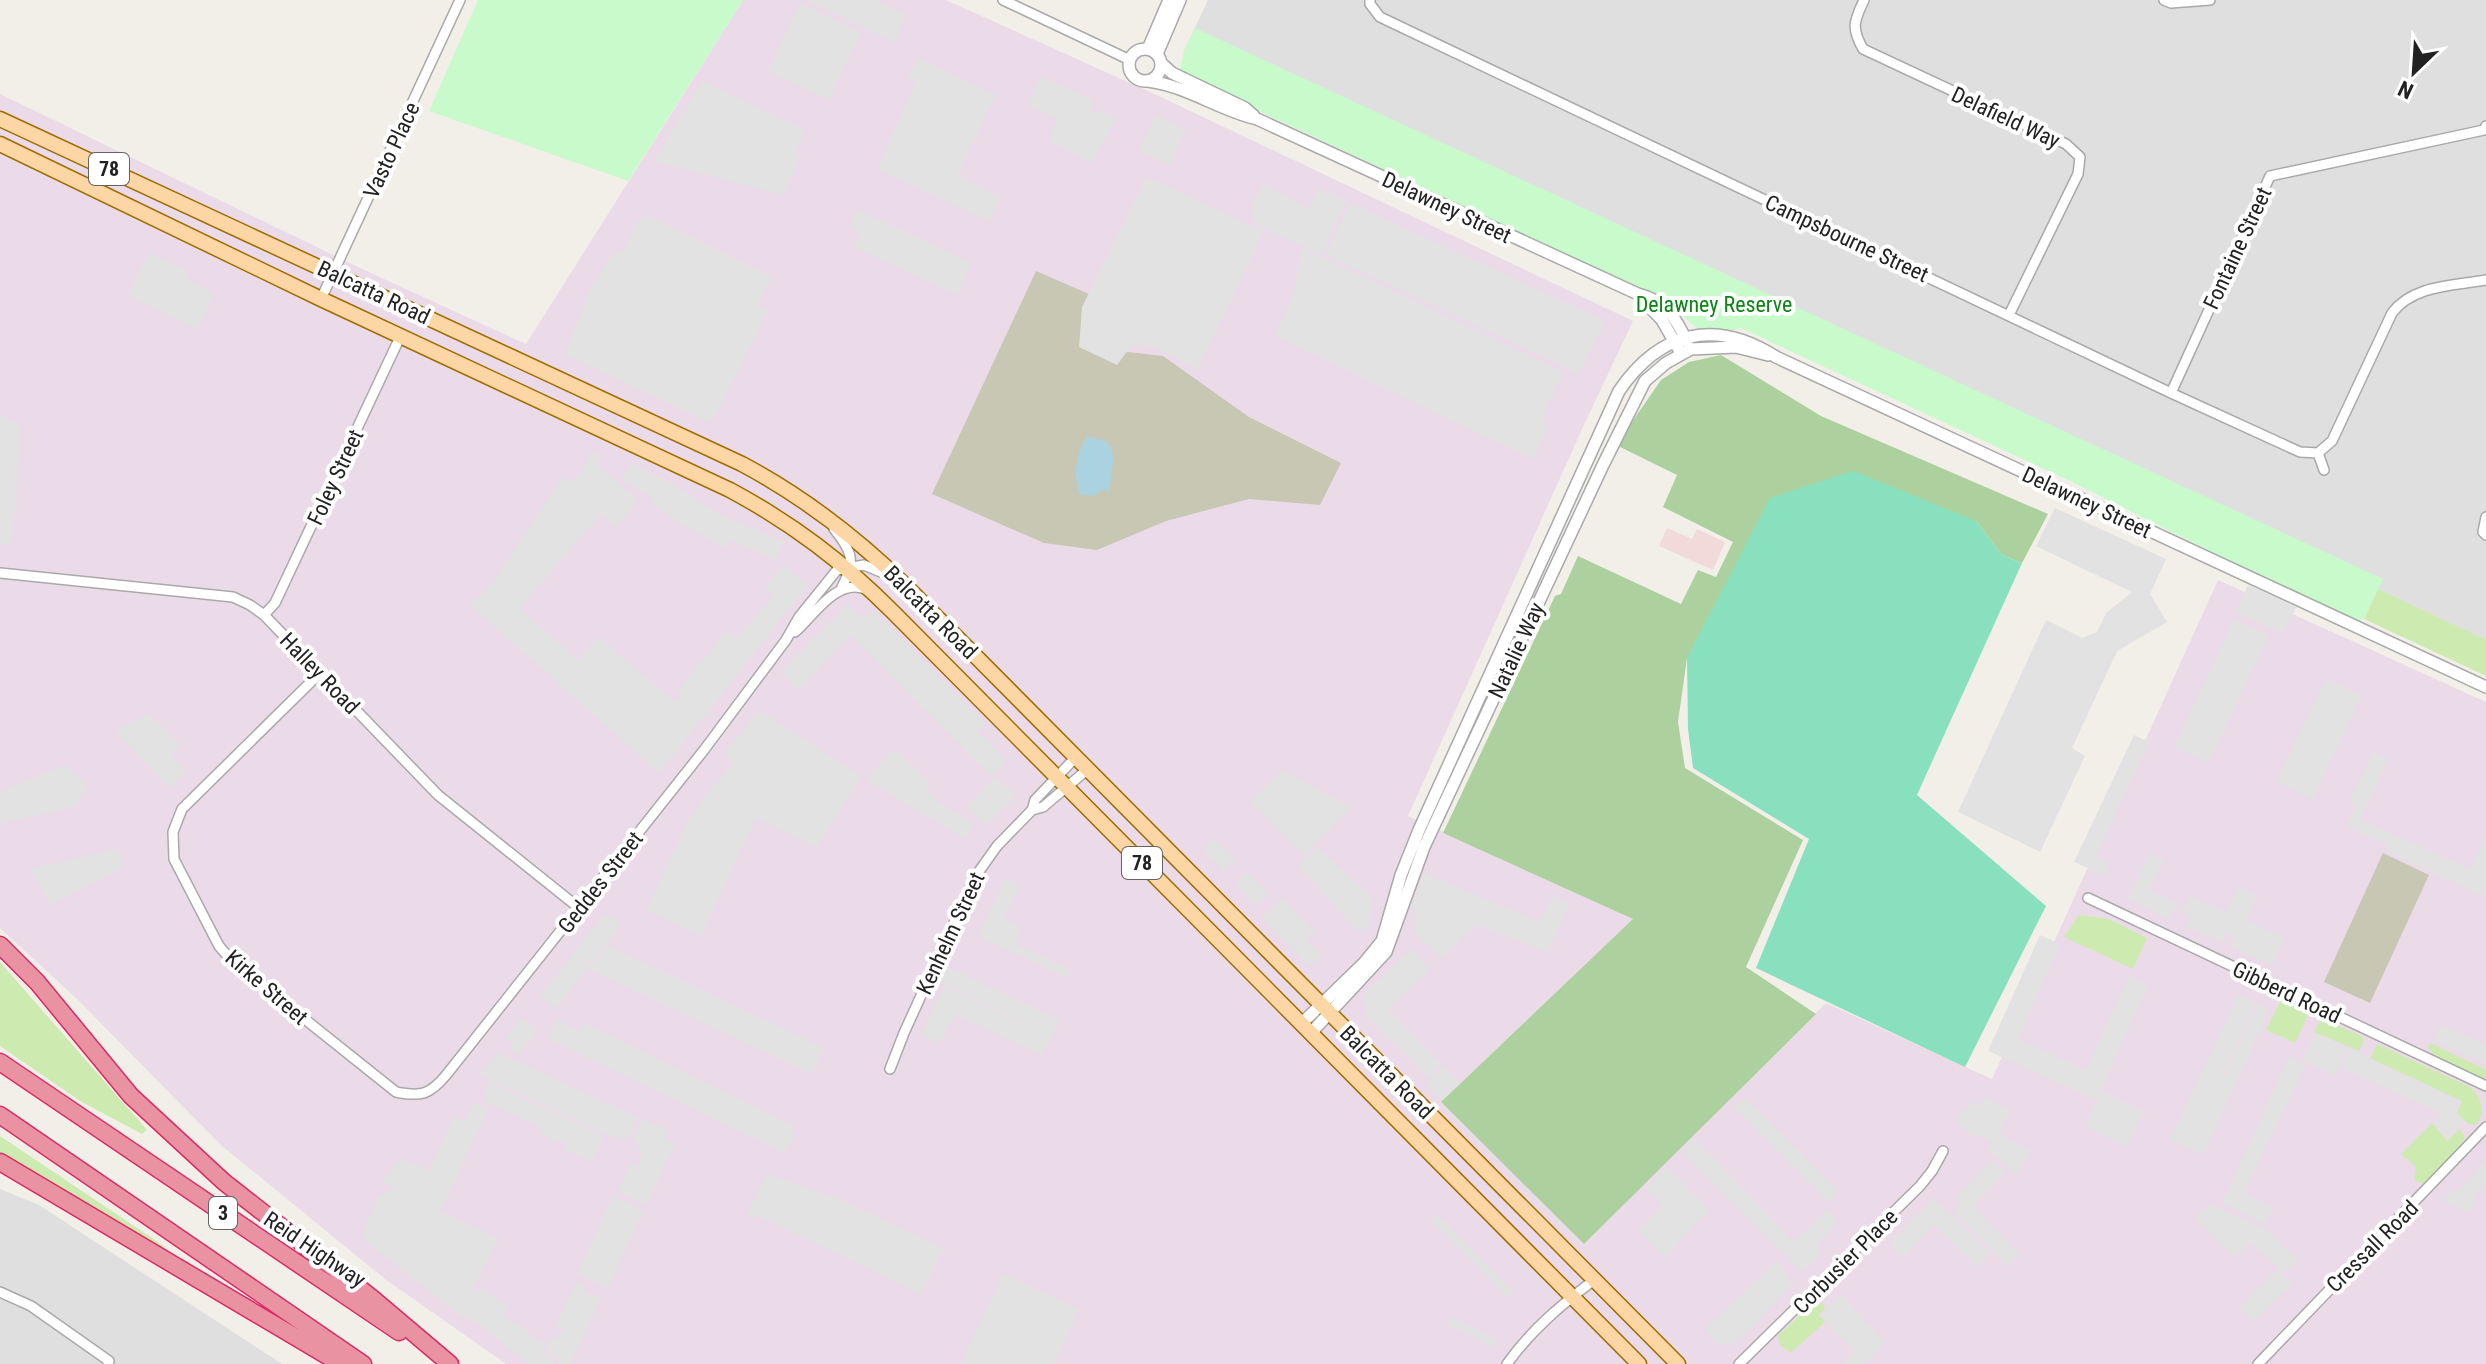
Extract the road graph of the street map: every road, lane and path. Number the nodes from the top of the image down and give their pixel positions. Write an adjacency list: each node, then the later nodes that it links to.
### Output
1 (460, 0): 16 (street, Vasto Place)
2 (1003, 0): 10 (street)
3 (1169, 0): 9 (street)
4 (1180, 0): 9 (street)
5 (1370, 0): 19 (street, Campsbourne Street)
6 (1864, 0): 19 (street, Delafield Way)
7 (2164, 0): 8 (street)
8 (2210, 0)
9 (1155, 55): 10 (street); 11 (street); 13 (street, Delawney Street)
10 (1130, 60): 11 (street)
11 (1148, 81): 13 (street, Delawney Street)
12 (0, 119): 16 (main road, Balcatta Road / 78)
13 (1257, 119): 21 (street, Delawney Street)
14 (2486, 126): 24 (street, Fontaine Street)
15 (0, 144): 18 (main road, Balcatta Road / 78)
16 (334, 274): 18 (street, Vasto Place); 27 (main road, Balcatta Road / 78)
17 (2486, 280): 25 (street)
18 (321, 299): 20 (main road, Balcatta Road / 78)
19 (2009, 315): 24 (street, Campsbourne Street)
20 (401, 335): 30 (main road, Balcatta Road / 78); 35 (street, Foley Street)
21 (1679, 339): 22 (street, Delawney Street); 23 (street, Delawney Street); 47 (street, Natalie Way)
22 (1686, 352): 23 (street); 47 (street, Natalie Way)
23 (1776, 357): 38 (street, Delawney Street)
24 (2171, 393): 25 (street, Campsbourne Street)
25 (2318, 453): 26 (street)
26 (2324, 470)
27 (820, 511): 30 (street); 32 (main road, Balcatta Road / 78)
28 (2486, 517): 29 (street)
29 (2486, 535)
30 (846, 568): 32 (street); 33 (street, Geddes Street); 34 (main road, Balcatta Road / 78); 36 (street, Geddes Street)
31 (0, 573): 35 (street, Halley Road)
32 (906, 586): 39 (main road, Balcatta Road / 78)
33 (842, 587): 34 (street); 36 (street, Geddes Street)
34 (873, 592): 41 (main road, Balcatta Road / 78)
35 (264, 615): 37 (street, Halley Road)
36 (786, 640): 45 (street, Geddes Street)
37 (320, 673): 45 (street, Halley Road); 52 (street, Kirke Street)
38 (2486, 687)
39 (1076, 757): 40 (main road, Balcatta Road / 78); 41 (street, Kenhelm Street)
40 (1088, 769): 42 (street, Kenhelm Street); 47 (main road, Balcatta Road / 78)
41 (1056, 776): 42 (main road, Balcatta Road / 78); 43 (street, Kenhelm Street)
42 (1068, 788): 43 (street, Kenhelm Street); 48 (main road, Balcatta Road / 78)
43 (1032, 810): 50 (street, Kenhelm Street)
44 (2088, 898): 51 (street, Gibberd Road)
45 (579, 908): 52 (street, Geddes Street)
46 (0, 945): 63 (highway)
47 (1325, 1009): 48 (street, Natalie Way); 57 (main road, Balcatta Road / 78)
48 (1306, 1029): 59 (main road, Balcatta Road / 78)
49 (0, 1062): 63 (highway, Reid Highway / 3)
50 (890, 1069)
51 (2486, 1086)
52 (396, 1092)
53 (0, 1115): 62 (highway, 3)
54 (2486, 1127): 68 (street, Cressall Road)
55 (1943, 1151): 67 (street, Corbusier Place)
56 (0, 1162): 61 (highway)
57 (1594, 1280): 59 (street); 66 (main road, Balcatta Road / 78)
58 (0, 1292): 60 (street)
59 (1572, 1296): 64 (street); 65 (main road, Balcatta Road / 78)
60 (108, 1364)
61 (341, 1364)
62 (363, 1364)
63 (448, 1364)
64 (1507, 1364)
65 (1639, 1364)
66 (1678, 1364)
67 (1739, 1364)
68 (2258, 1364)

